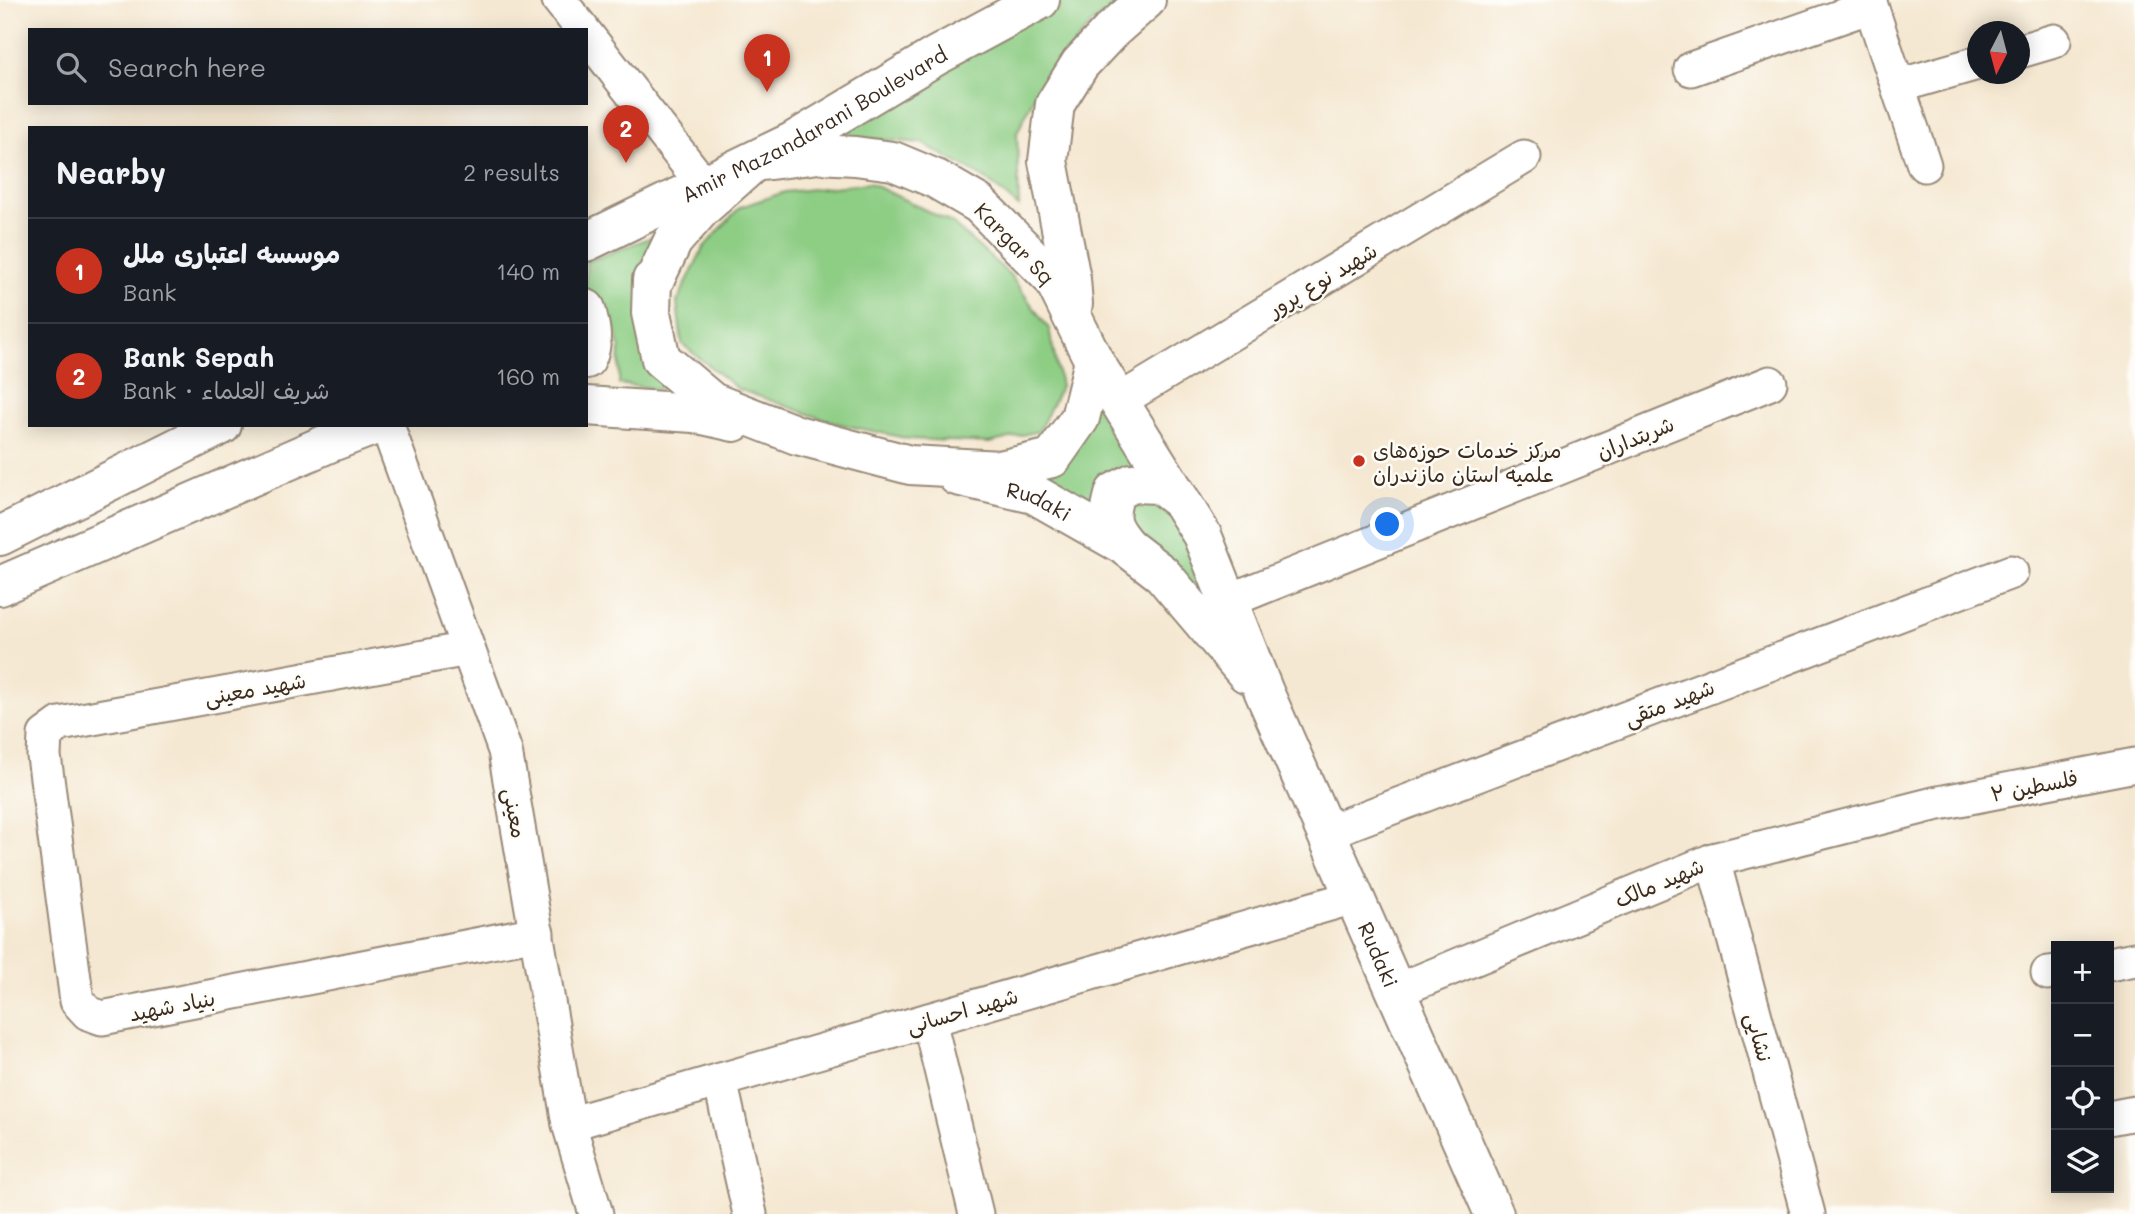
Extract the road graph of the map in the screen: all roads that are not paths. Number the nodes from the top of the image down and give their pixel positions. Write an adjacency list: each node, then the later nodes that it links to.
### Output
1 (559, 0): 5 (street)
2 (1040, 0): 13 (main road, Amir Mazandarani Boulevard)
3 (1146, 0): 18 (main road)
4 (1870, 3): 10 (street); 11 (street)
5 (581, 28)
6 (588, 37): 15 (street)
7 (2054, 41): 8 (street)
8 (2030, 48)
9 (1967, 66): 11 (street)
10 (1691, 69)
11 (1898, 86): 14 (street)
12 (1524, 157): 22 (street, شهید نوع پرور)
13 (754, 162): 15 (main road, Amir Mazandarani Boulevard); 18 (main road, Kargar Sq); 27 (main road)
14 (1924, 164)
15 (703, 184): 16 (main road, Amir Mazandarani Boulevard)
16 (588, 241)
17 (588, 317): 19 (main road)
18 (1075, 320): 20 (main road, Kargar Sq)
19 (588, 355)
20 (1094, 361): 22 (main road, Rudaki); 28 (main road)
21 (1770, 383): 34 (street, شربتداران)
22 (1119, 401): 29 (main road, Rudaki)
23 (588, 406): 27 (main road)
24 (218, 427): 30 (main road)
25 (371, 427): 33 (main road)
26 (388, 427): 35 (street, معینی)
27 (797, 435): 28 (main road)
28 (910, 465): 31 (main road, Rudaki)
29 (1181, 501): 31 (main road); 34 (main road, Rudaki)
30 (0, 536)
31 (1127, 547): 36 (main road, Rudaki)
32 (2011, 572): 40 (street, شهید متقی)
33 (0, 586)
34 (1228, 601): 36 (main road, Rudaki)
35 (468, 649): 37 (street, شهید معینی); 43 (street, معینی)
36 (1264, 692): 40 (main road, Rudaki)
37 (45, 735): 43 (street, بنیاد شهید)
38 (2135, 765): 39 (street, فلسطین ۲)
39 (1934, 804): 41 (street, شهید مالک)
40 (1327, 832): 42 (main road, Rudaki)
41 (1713, 860): 46 (street, شهید مالک); 56 (street, نشایی)
42 (1354, 897): 46 (main road, Rudaki); 47 (street, شهید احسانی)
43 (537, 933): 51 (street, معینی)
44 (2135, 960): 45 (street)
45 (2114, 963)
46 (1396, 991): 55 (main road, Rudaki)
47 (929, 1020): 48 (street, شهید احسانی); 54 (street)
48 (720, 1080): 51 (street, شهید احسانی); 53 (street)
49 (2135, 1113): 50 (street)
50 (2114, 1117)
51 (569, 1124): 52 (street, معینی)
52 (596, 1214)
53 (750, 1214)
54 (976, 1214)
55 (1494, 1214)
56 (1808, 1214)

